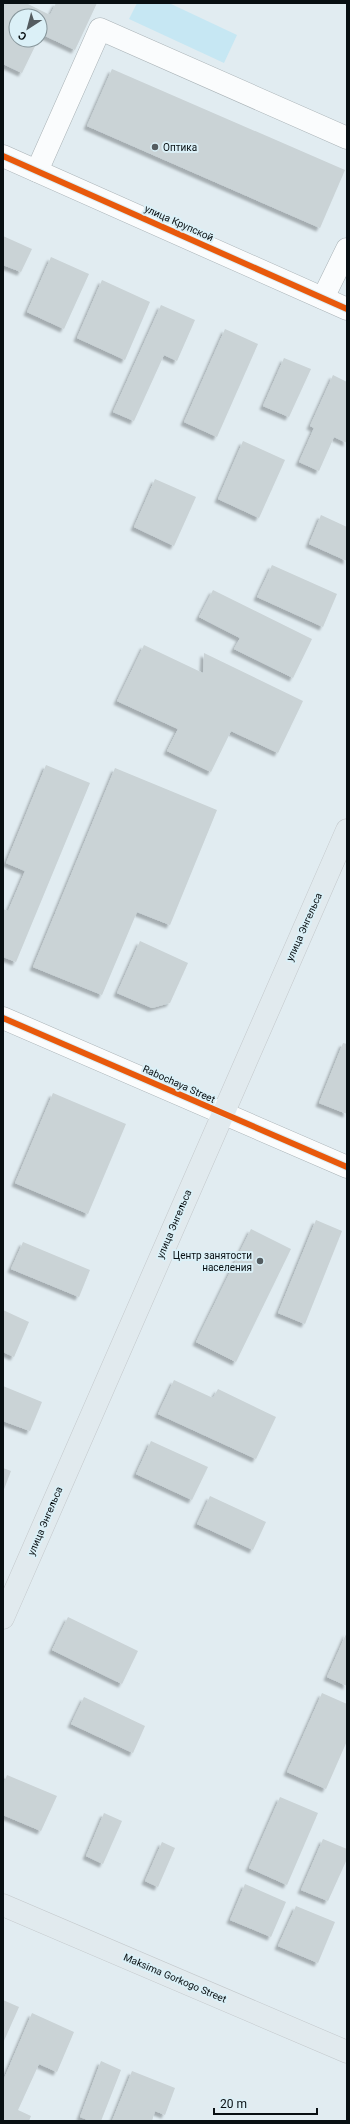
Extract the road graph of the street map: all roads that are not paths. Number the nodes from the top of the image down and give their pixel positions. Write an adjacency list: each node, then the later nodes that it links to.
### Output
1 (347, 138): 3 (street)
2 (3, 156): 3 (street, улица Крупской)
3 (37, 171): 5 (street, улица Крупской)
4 (347, 249): 5 (street)
5 (323, 298): 6 (street, улица Крупской)
6 (347, 309)
7 (347, 830): 9 (main road, улица Энгельса)
8 (3, 1018): 9 (street, Rabochaya Street)
9 (222, 1114): 10 (street, Rabochaya Street); 11 (main road, улица Энгельса)
10 (347, 1167)
11 (3, 1618)
12 (3, 1905): 13 (main road, Maksima Gorkogo Street)
13 (347, 2052)

